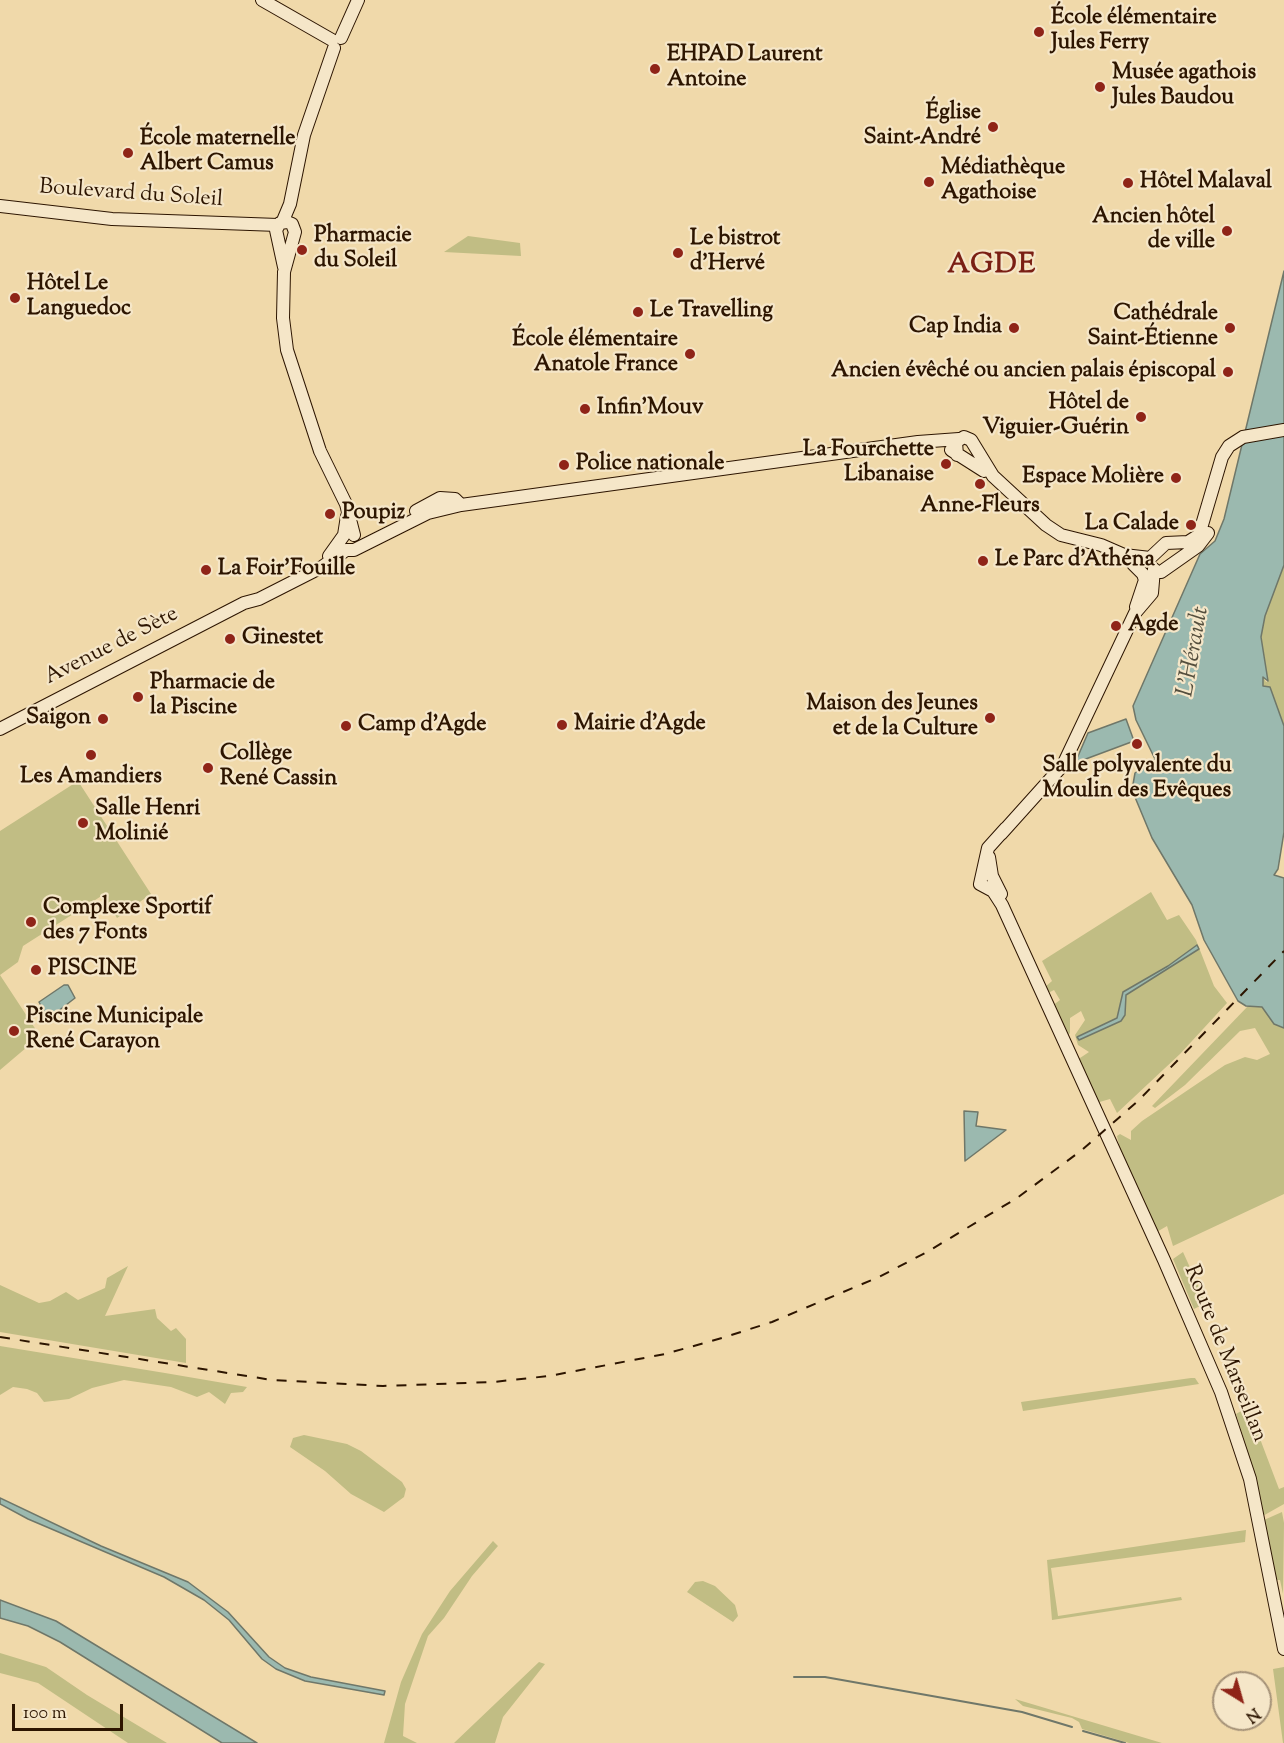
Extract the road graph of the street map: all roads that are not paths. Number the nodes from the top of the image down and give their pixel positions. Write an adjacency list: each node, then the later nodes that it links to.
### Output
1 (262, 0): 3 (main road)
2 (358, 0): 3 (main road)
3 (336, 42): 5 (main road)
4 (0, 206): 5 (main road, Boulevard du Soleil)
5 (283, 231): 15 (main road)
6 (1284, 430): 12 (main road)
7 (959, 439): 8 (main road, Avenue de Sète); 9 (main road); 10 (main road)
8 (932, 442): 10 (main road); 13 (main road, Avenue de Sète)
9 (975, 445): 10 (main road); 11 (main road)
10 (961, 456): 11 (main road)
11 (993, 476): 14 (main road)
12 (1212, 498): 16 (main road); 17 (main road)
13 (461, 505): 15 (main road, Avenue de Sète); 15 (main road, Avenue de Sète)
14 (1079, 540): 18 (main road); 19 (main road)
15 (350, 541): 22 (main road, Avenue de Sète)
16 (1176, 543): 17 (main road); 19 (main road)
17 (1180, 559): 19 (main road)
18 (1133, 564): 19 (main road); 20 (main road)
19 (1154, 567): 20 (main road); 21 (main road)
20 (1134, 613): 21 (main road)
21 (1090, 707): 23 (main road, Route de Marseillan)
22 (0, 729)
23 (1284, 1649)

